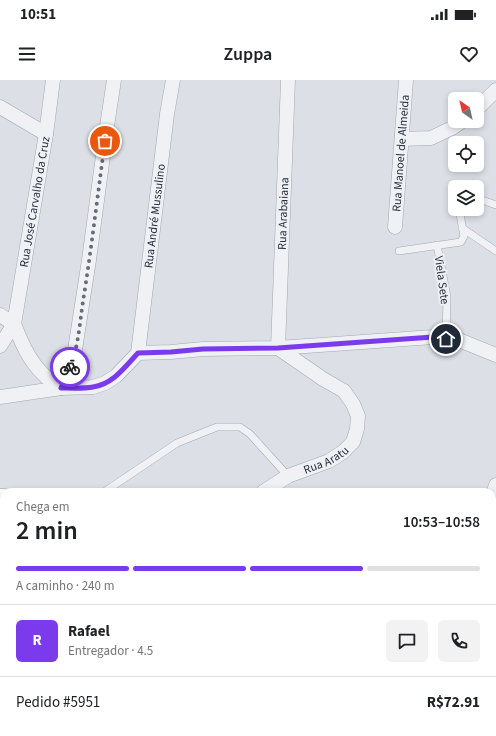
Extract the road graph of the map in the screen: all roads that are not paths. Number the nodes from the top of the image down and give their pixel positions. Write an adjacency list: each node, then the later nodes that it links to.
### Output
1 (53, 80): 10 (street, Rua José Carvalho da Cruz)
2 (114, 80): 27 (street)
3 (174, 80): 25 (street, Rua André Mussulino)
4 (288, 80): 24 (street, Rua Arabaiana)
5 (406, 80): 11 (street, Rua Manoel de Almeida)
6 (496, 90): 7 (street)
7 (484, 102)
8 (0, 108): 10 (street)
9 (452, 128): 11 (street)
10 (46, 134): 21 (street, Rua José Carvalho da Cruz)
11 (402, 139): 15 (street, Rua Manoel de Almeida)
12 (484, 201): 13 (lane)
13 (496, 205)
14 (460, 216): 16 (lane)
15 (395, 227)
16 (462, 228): 17 (lane); 19 (lane)
17 (437, 246): 18 (lane); 22 (lane, Viela Sete)
18 (399, 251)
19 (496, 251)
20 (0, 316): 21 (street)
21 (14, 324): 23 (street); 27 (street)
22 (446, 339): 24 (street); 26 (street)
23 (0, 346)
24 (278, 348): 25 (street); 29 (street, Rua Aratu)
25 (138, 353): 27 (street)
26 (496, 355)
27 (61, 388): 28 (street)
28 (0, 397)
29 (288, 476): 30 (lane); 31 (street, Rua Aratu)
30 (110, 488)
31 (269, 488)

